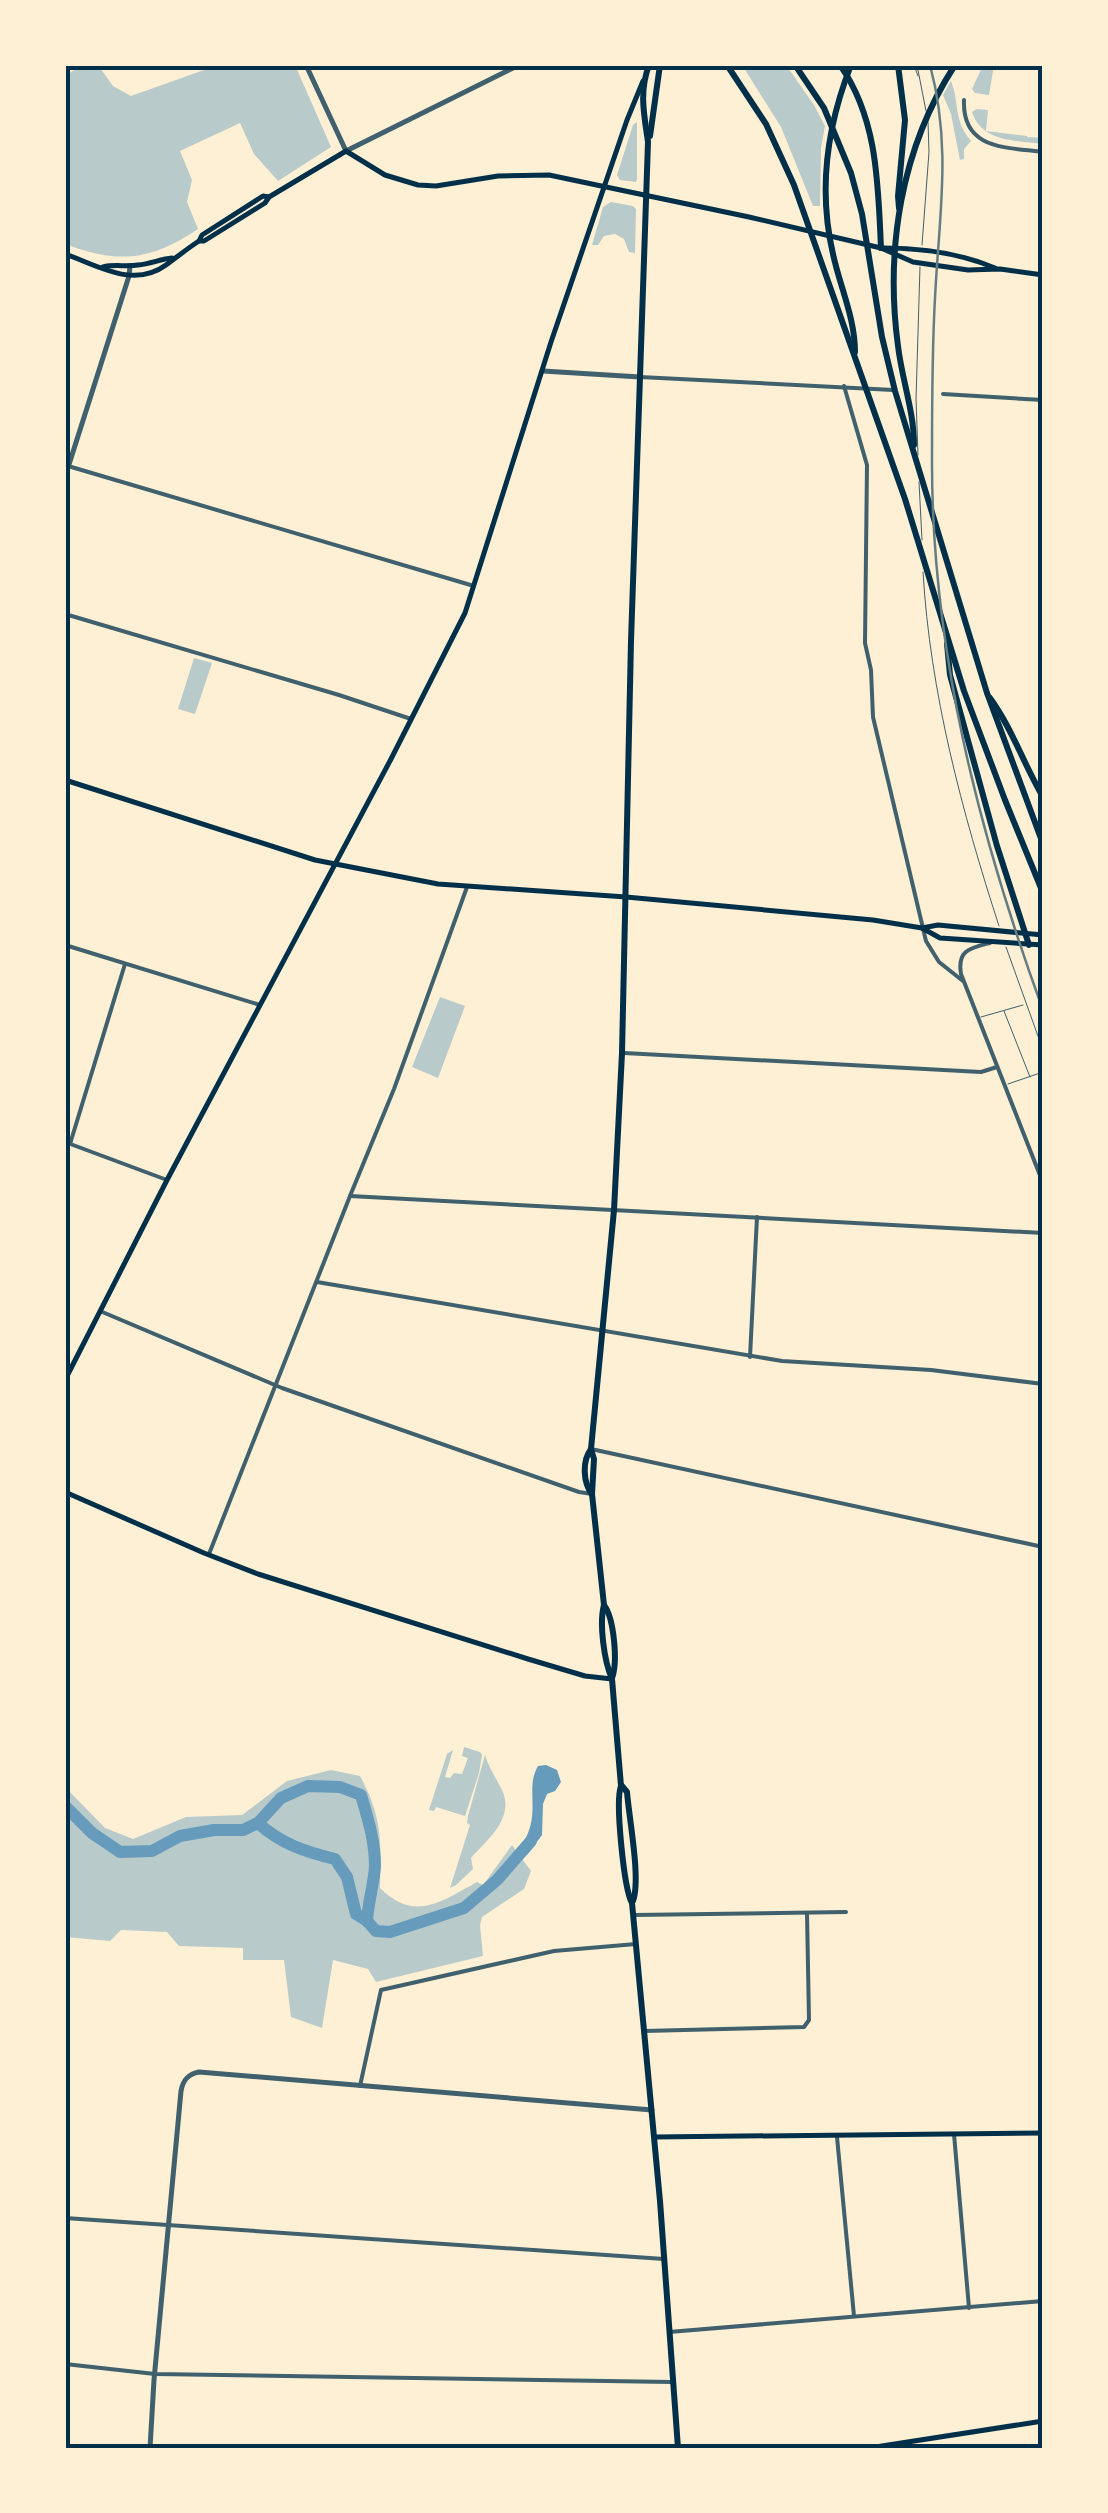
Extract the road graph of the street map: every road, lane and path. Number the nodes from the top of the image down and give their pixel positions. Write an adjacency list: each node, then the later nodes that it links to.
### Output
1 (306, 65): 14 (street)
2 (519, 65): 14 (street)
3 (649, 65): 11 (main road)
4 (660, 65): 13 (main road)
5 (728, 65): 27 (main road)
6 (795, 65): 34 (main road)
7 (845, 65): 19 (main road); 27 (main road)
8 (898, 65): 18 (main road)
9 (916, 65): 58 (lane)
10 (955, 65): 18 (main road)
11 (642, 81): 13 (main road); 16 (main road)
12 (964, 100): 15 (street)
13 (648, 142): 17 (main road)
14 (346, 151): 16 (main road); 21 (main road)
15 (1043, 152)
16 (604, 188): 17 (main road); 28 (main road)
17 (646, 196): 19 (main road); 29 (main road)
18 (899, 208): 34 (main road)
19 (881, 248): 24 (main road); 24 (main road)
20 (65, 254): 23 (main road)
21 (172, 258): 22 (main road); 25 (main road)
22 (130, 266): 23 (main road); 25 (street)
23 (103, 267): 25 (main road)
24 (1000, 269): 26 (main road)
25 (130, 276): 35 (street)
26 (1043, 276)
27 (854, 356): 39 (main road)
28 (543, 370): 29 (street); 37 (main road)
29 (640, 378): 30 (street); 48 (main road)
30 (844, 386): 31 (street); 49 (street)
31 (893, 390)
32 (943, 394): 33 (street)
33 (1043, 400)
34 (914, 452): 40 (main road)
35 (68, 466): 36 (street); 37 (street)
36 (65, 477)
37 (474, 586): 41 (main road)
38 (65, 614): 41 (street)
39 (947, 638): 47 (main road); 50 (main road)
40 (986, 693): 43 (main road); 44 (main road)
41 (411, 719): 45 (main road)
42 (65, 780): 45 (main road)
43 (1043, 797)
44 (1043, 844)
45 (334, 864): 46 (main road); 59 (main road)
46 (466, 887): 48 (main road); 71 (street)
47 (1043, 893)
48 (626, 897): 49 (main road); 63 (main road)
49 (922, 928): 50 (main road); 52 (main road); 57 (street)
50 (1025, 934): 51 (main road); 54 (main road)
51 (1043, 935)
52 (979, 943): 54 (main road); 57 (street)
53 (65, 945): 56 (street)
54 (1029, 945): 55 (main road)
55 (1043, 946)
56 (125, 964): 59 (street); 68 (street)
57 (963, 981): 61 (street)
58 (1026, 1004): 60 (lane); 62 (lane)
59 (260, 1005): 69 (main road)
60 (1004, 1010): 61 (lane); 66 (lane)
61 (980, 1018): 64 (street)
62 (1043, 1050)
63 (622, 1052): 64 (street); 72 (main road)
64 (998, 1067): 67 (street)
65 (1043, 1072): 66 (lane)
66 (1030, 1076): 67 (lane)
67 (1005, 1086): 70 (street)
68 (67, 1143): 69 (street)
69 (167, 1180): 76 (main road)
70 (1043, 1183)
71 (350, 1196): 72 (street); 75 (street)
72 (614, 1210): 73 (street); 77 (main road)
73 (757, 1217): 74 (street); 78 (street)
74 (1043, 1233)
75 (317, 1282): 77 (street); 81 (street)
76 (100, 1311): 79 (main road); 81 (street)
77 (602, 1330): 78 (street); 82 (main road)
78 (750, 1356): 80 (street)
79 (65, 1380)
80 (1043, 1384)
81 (276, 1386): 84 (street); 86 (street)
82 (590, 1449): 84 (main road); 85 (street)
83 (65, 1492): 86 (main road)
84 (592, 1494): 87 (main road)
85 (1043, 1547)
86 (209, 1555): 87 (main road)
87 (612, 1679): 90 (main road)
88 (846, 1912): 89 (street)
89 (806, 1913): 90 (street); 92 (street)
90 (634, 1915): 91 (main road)
91 (636, 1944): 92 (main road); 93 (street)
92 (644, 2030): 94 (main road)
93 (360, 2086): 94 (street); 100 (street)
94 (652, 2110): 98 (main road)
95 (1043, 2133): 96 (main road)
96 (954, 2134): 97 (main road); 103 (street)
97 (836, 2135): 98 (main road); 104 (street)
98 (654, 2137): 101 (main road)
99 (65, 2218): 100 (street)
100 (168, 2226): 101 (street); 107 (street)
101 (664, 2259): 105 (main road)
102 (1043, 2301): 103 (street)
103 (969, 2308): 104 (street)
104 (854, 2316): 105 (street)
105 (669, 2332): 108 (main road)
106 (65, 2364): 107 (street)
107 (155, 2374): 108 (street); 110 (street)
108 (672, 2382): 111 (main road)
109 (1043, 2421): 112 (main road)
110 (150, 2448)
111 (678, 2448)
112 (869, 2448)

